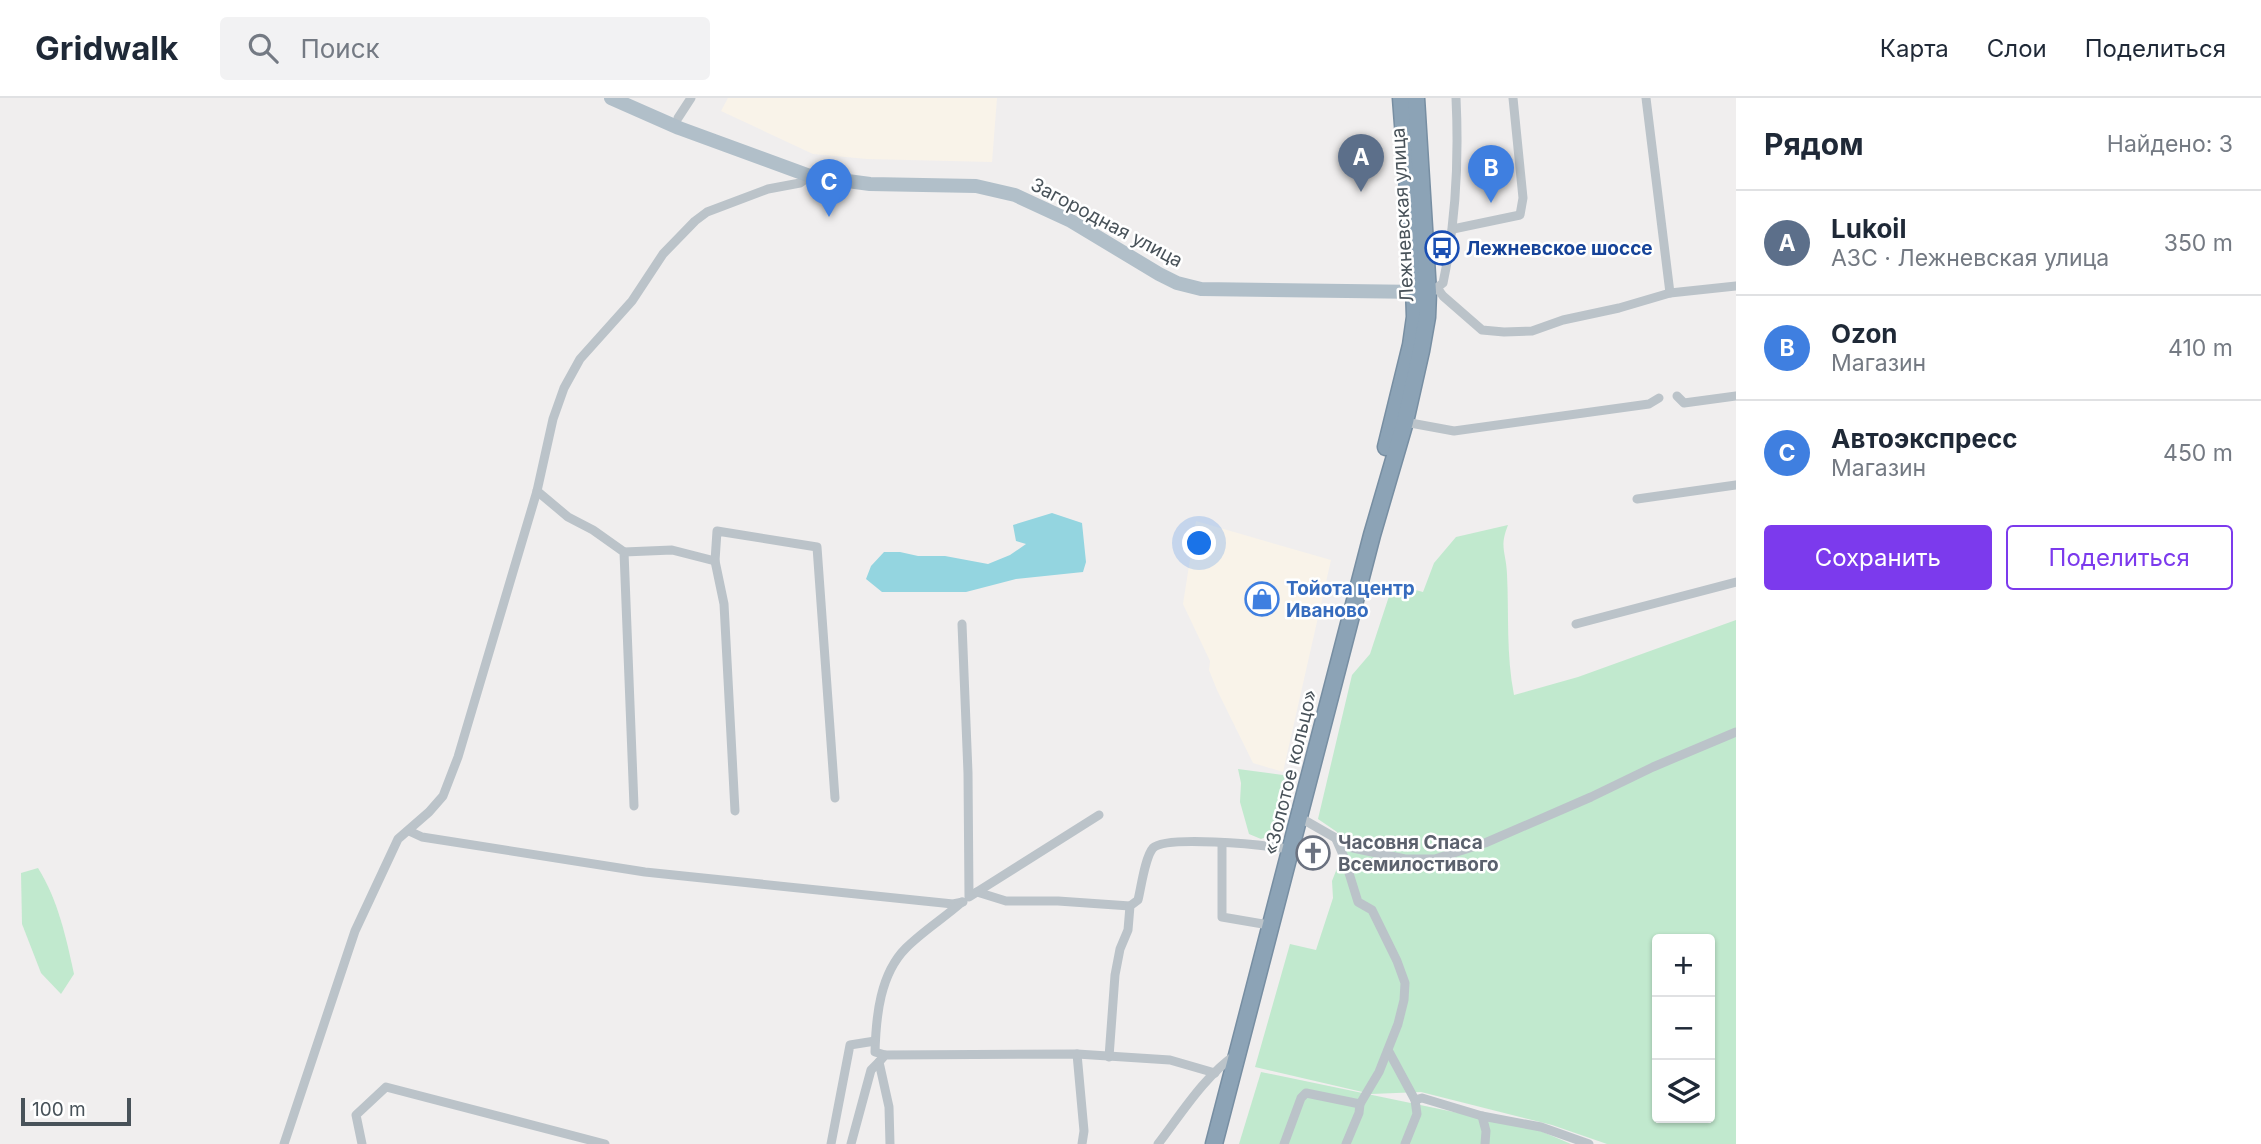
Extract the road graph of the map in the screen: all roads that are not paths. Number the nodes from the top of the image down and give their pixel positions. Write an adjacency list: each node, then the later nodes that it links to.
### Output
1 (611, 98): 10 (main road)
2 (631, 98): 9 (main road)
3 (691, 98): 9 (street)
4 (1401, 98): 13 (highway, Лежневская улица)
5 (1416, 98): 13 (highway, Лежневская улица)
6 (1456, 98): 11 (street)
7 (1513, 98): 11 (street)
8 (1646, 98): 14 (street)
9 (678, 118): 10 (main road)
10 (811, 172): 13 (main road, Загородная улица); 20 (street)
11 (1453, 229): 13 (street)
12 (1736, 286): 14 (street)
13 (1425, 288): 14 (street); 18 (highway, Лежневская улица)
14 (1670, 293)
15 (1677, 396): 16 (street)
16 (1736, 396)
17 (1659, 398): 18 (street)
18 (1402, 418): 32 (highway, «Золотое кольцо»); 36 (highway, «Золотое кольцо»)
19 (1736, 485): 21 (street)
20 (537, 491): 22 (street); 33 (street)
21 (1637, 499)
22 (624, 552): 23 (street); 29 (street)
23 (715, 561): 28 (street); 30 (street)
24 (1736, 582): 26 (street)
25 (962, 624): 37 (street)
26 (1576, 624)
27 (1736, 732): 34 (street)
28 (835, 798)
29 (634, 806)
30 (735, 811)
31 (1098, 815): 37 (street)
32 (1299, 817): 34 (street); 43 (highway, «Золотое кольцо»)
33 (410, 831): 37 (street); 51 (street)
34 (1336, 839): 41 (street)
35 (1222, 843): 36 (street); 38 (street); 39 (street)
36 (1282, 848): 39 (highway, «Золотое кольцо»)
37 (969, 897): 38 (street); 40 (street)
38 (1130, 906): 44 (street)
39 (1263, 924): 43 (highway, «Золотое кольцо»)
40 (875, 1041): 45 (street); 54 (street)
41 (1388, 1050): 47 (street); 48 (street)
42 (1077, 1054): 44 (street); 45 (street); 57 (street)
43 (1233, 1056): 46 (street); 59 (highway, «Золотое кольцо»); 60 (highway, «Золотое кольцо»)
44 (1110, 1057): 46 (street)
45 (882, 1059): 55 (street); 56 (street)
46 (1215, 1073): 58 (street)
47 (1415, 1100): 49 (street); 63 (street)
48 (1360, 1104): 61 (street); 62 (street)
49 (1482, 1116): 50 (street); 64 (street)
50 (1564, 1140): 65 (street)
51 (284, 1144)
52 (362, 1144): 53 (street)
53 (605, 1144)
54 (831, 1144)
55 (851, 1144)
56 (890, 1144)
57 (1082, 1144)
58 (1158, 1144)
59 (1205, 1144)
60 (1214, 1144)
61 (1284, 1144)
62 (1346, 1144)
63 (1405, 1144)
64 (1485, 1144)
65 (1589, 1144)

